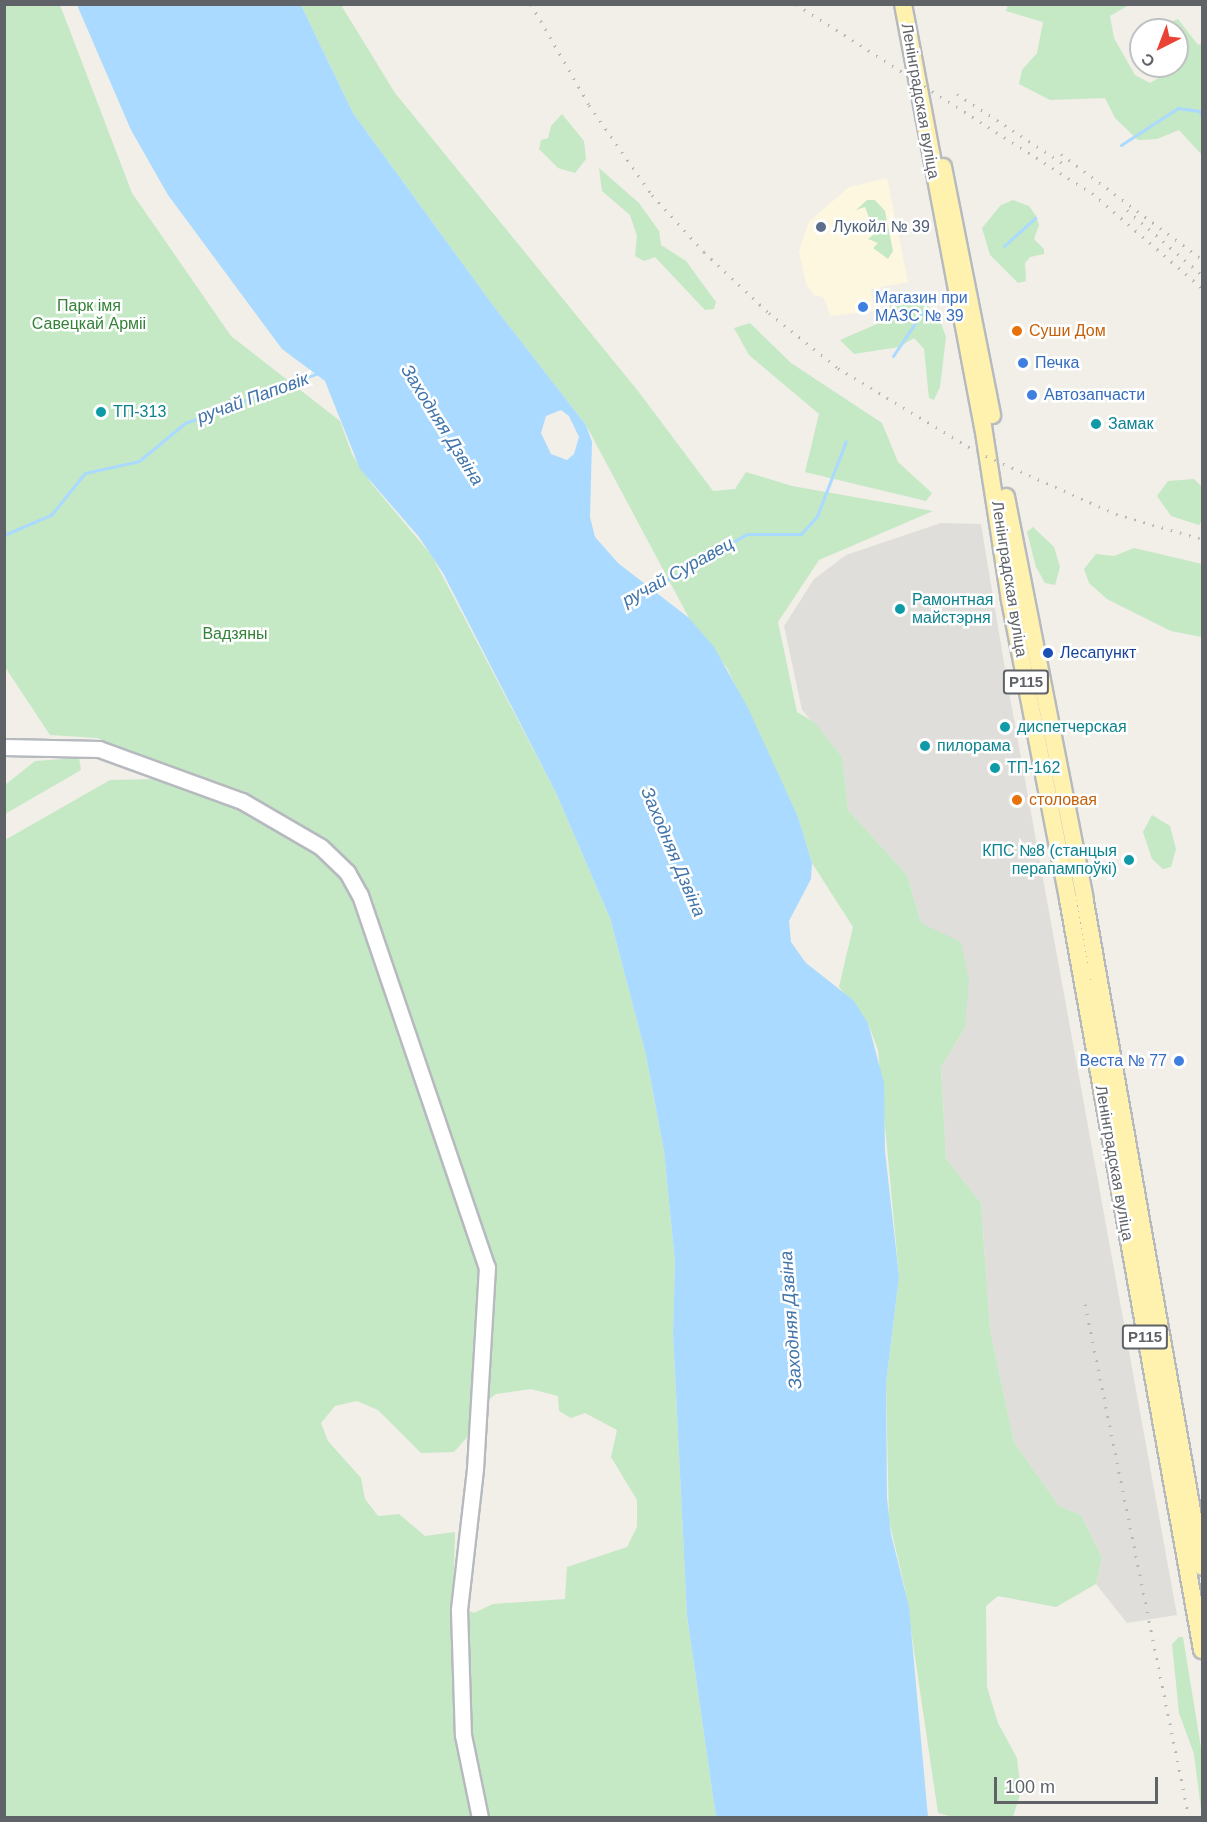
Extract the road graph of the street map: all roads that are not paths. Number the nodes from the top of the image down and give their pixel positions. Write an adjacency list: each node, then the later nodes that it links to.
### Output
1 (903, 4): 5 (main road, Ленінградская вуліца / Р115)
2 (914, 4): 4 (main road, Ленінградская вуліца / Р115)
3 (4, 747): 6 (street)
4 (1203, 1567)
5 (1203, 1650)
6 (480, 1818)

